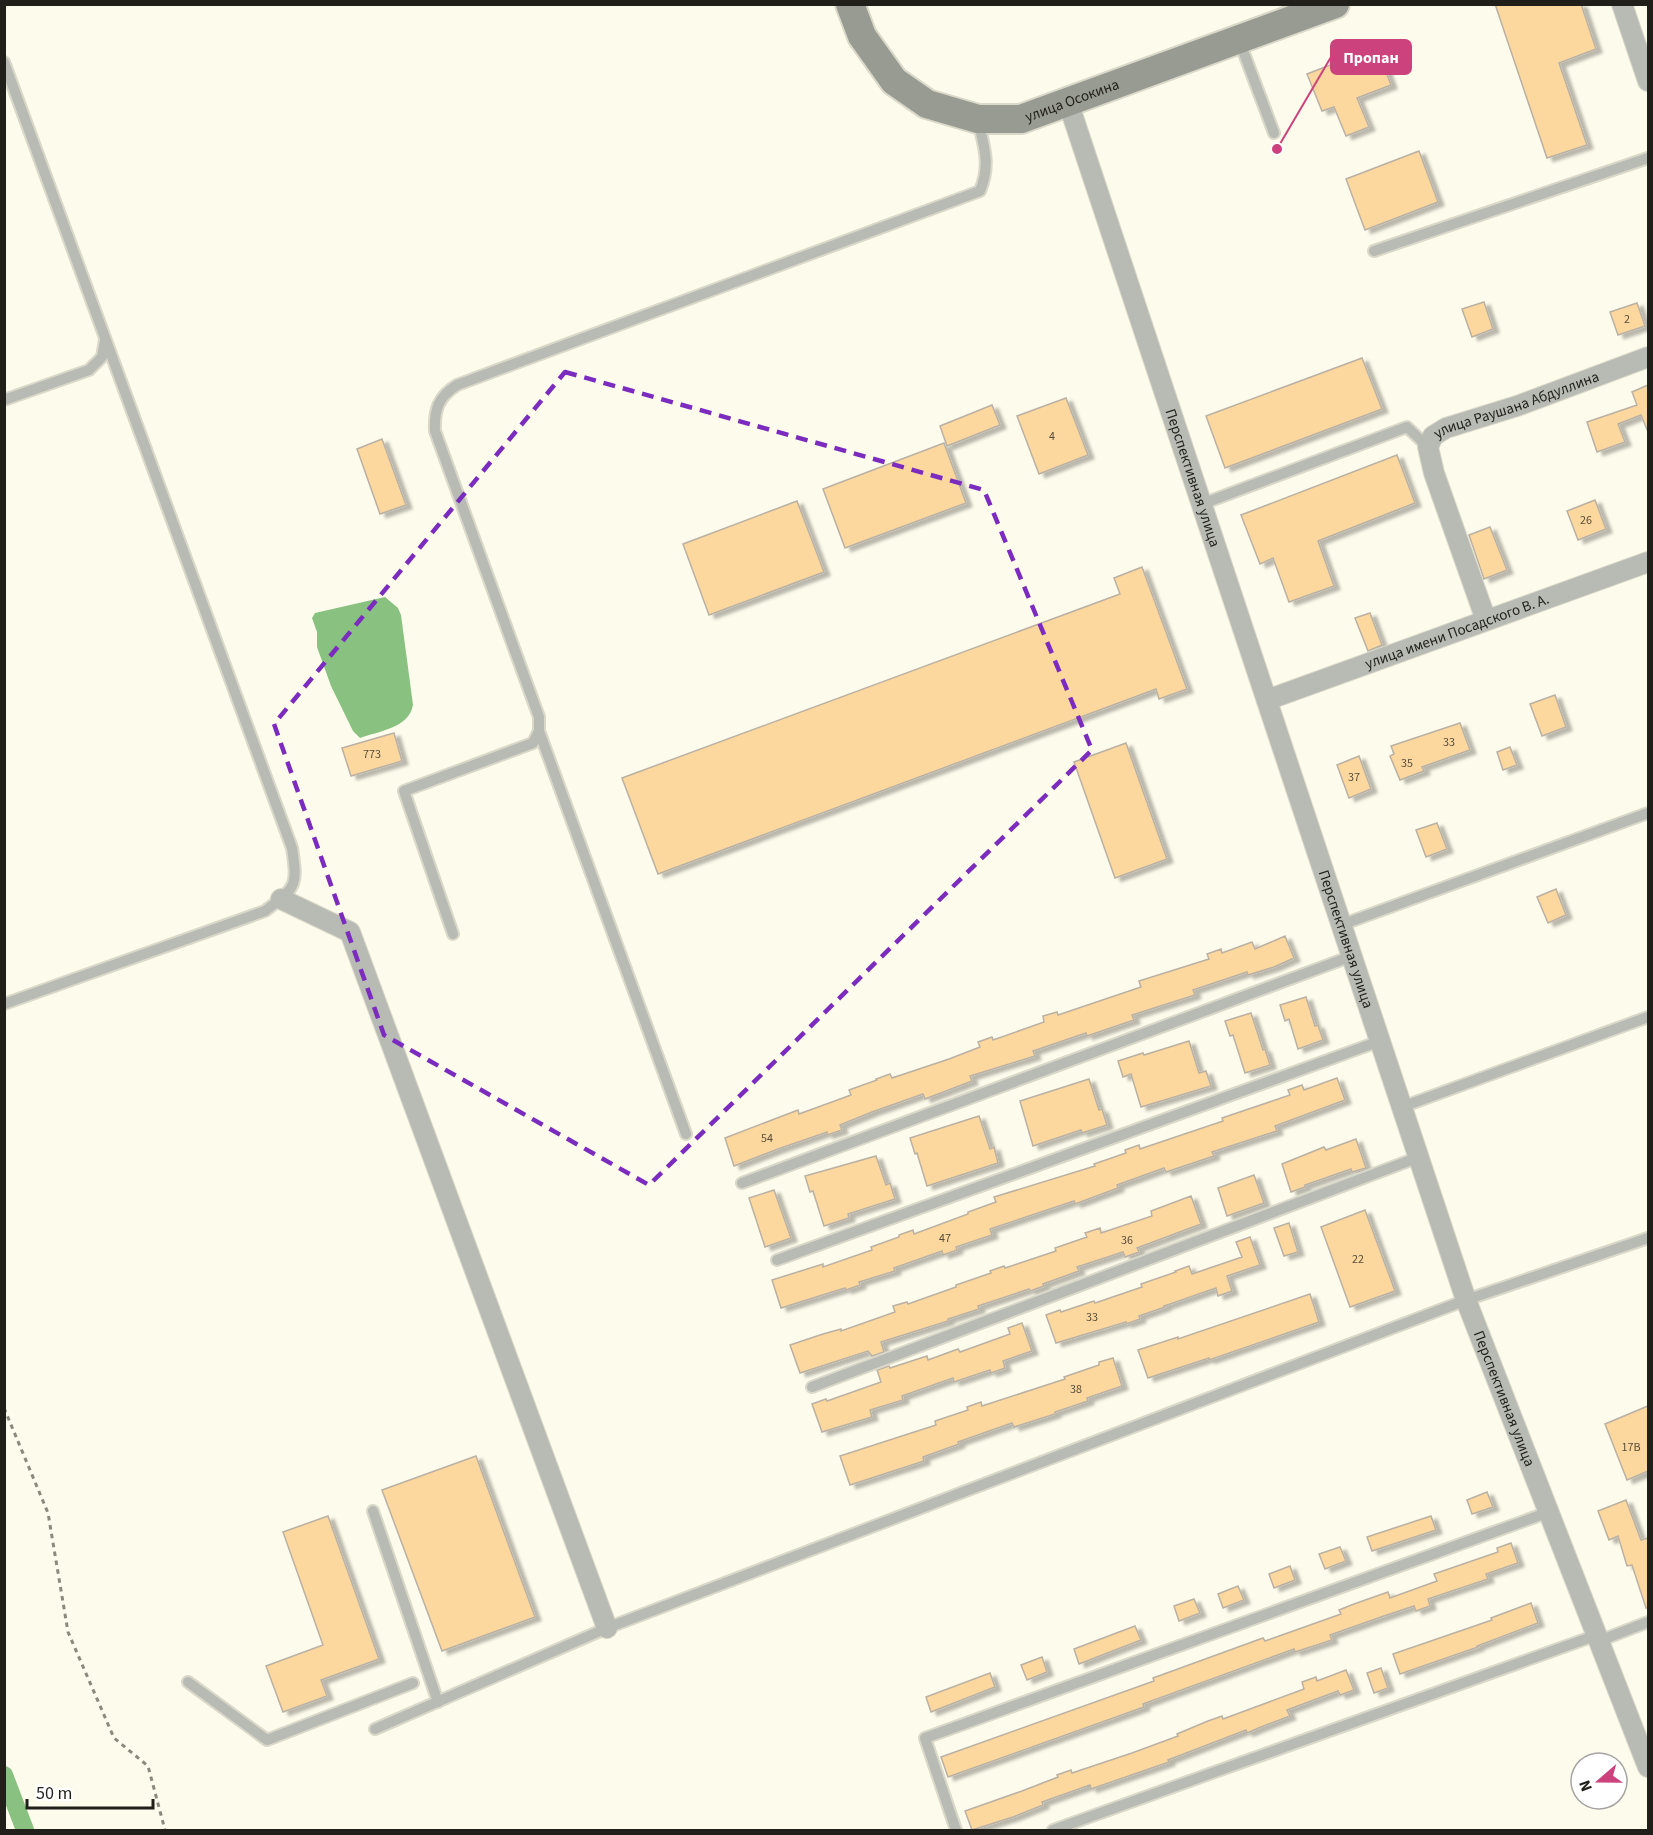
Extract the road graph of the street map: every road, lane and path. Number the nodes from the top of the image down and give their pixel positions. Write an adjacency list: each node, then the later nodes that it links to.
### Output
1 (850, 4): 8 (main road, улица Осокина)
2 (1335, 4): 4 (main road, улица Осокина)
3 (1622, 4): 6 (street)
4 (1239, 39): 7 (main road, улица Осокина); 9 (lane)
5 (4, 62): 12 (lane)
6 (1648, 81)
7 (1068, 102): 8 (main road, улица Осокина); 16 (street, Перспективная улица)
8 (978, 119): 20 (lane)
9 (1274, 133)
10 (1648, 158): 11 (lane)
11 (1374, 251)
12 (105, 337): 14 (lane); 22 (lane)
13 (1648, 357): 15 (street, улица Раушана Абдуллина)
14 (4, 400)
15 (1428, 447): 16 (lane); 18 (street, улица Раушана Абдуллина)
16 (1202, 504): 19 (street, Перспективная улица)
17 (1648, 562): 18 (street, улица имени Посадского В. А.)
18 (1486, 620): 19 (street, улица имени Посадского В. А.)
19 (1267, 700): 23 (street, Перспективная улица)
20 (539, 731): 24 (lane); 30 (lane)
21 (1648, 813): 23 (lane)
22 (281, 899): 26 (lane); 41 (street)
23 (1341, 925): 25 (street, Перспективная улица)
24 (453, 934)
25 (1352, 956): 28 (street, Перспективная улица); 32 (lane)
26 (4, 1004)
27 (1648, 1017): 29 (lane)
28 (1380, 1041): 29 (street, Перспективная улица); 34 (lane)
29 (1402, 1107): 31 (street, Перспективная улица)
30 (686, 1134)
31 (1419, 1157): 35 (street, Перспективная улица); 36 (lane)
32 (742, 1183)
33 (1648, 1238): 35 (lane)
34 (777, 1260)
35 (1466, 1300): 39 (street, Перспективная улица); 41 (lane)
36 (812, 1387)
37 (4, 1408): 48 (path)
38 (373, 1511): 45 (lane)
39 (1549, 1512): 42 (street, Перспективная улица); 49 (lane)
40 (1648, 1622): 42 (lane)
41 (608, 1628): 45 (lane)
42 (1598, 1638): 47 (street, Перспективная улица); 50 (lane)
43 (188, 1682): 44 (lane)
44 (413, 1683)
45 (438, 1702): 46 (lane)
46 (375, 1729)
47 (1648, 1767)
48 (165, 1830)
49 (956, 1830)
50 (1053, 1830)

